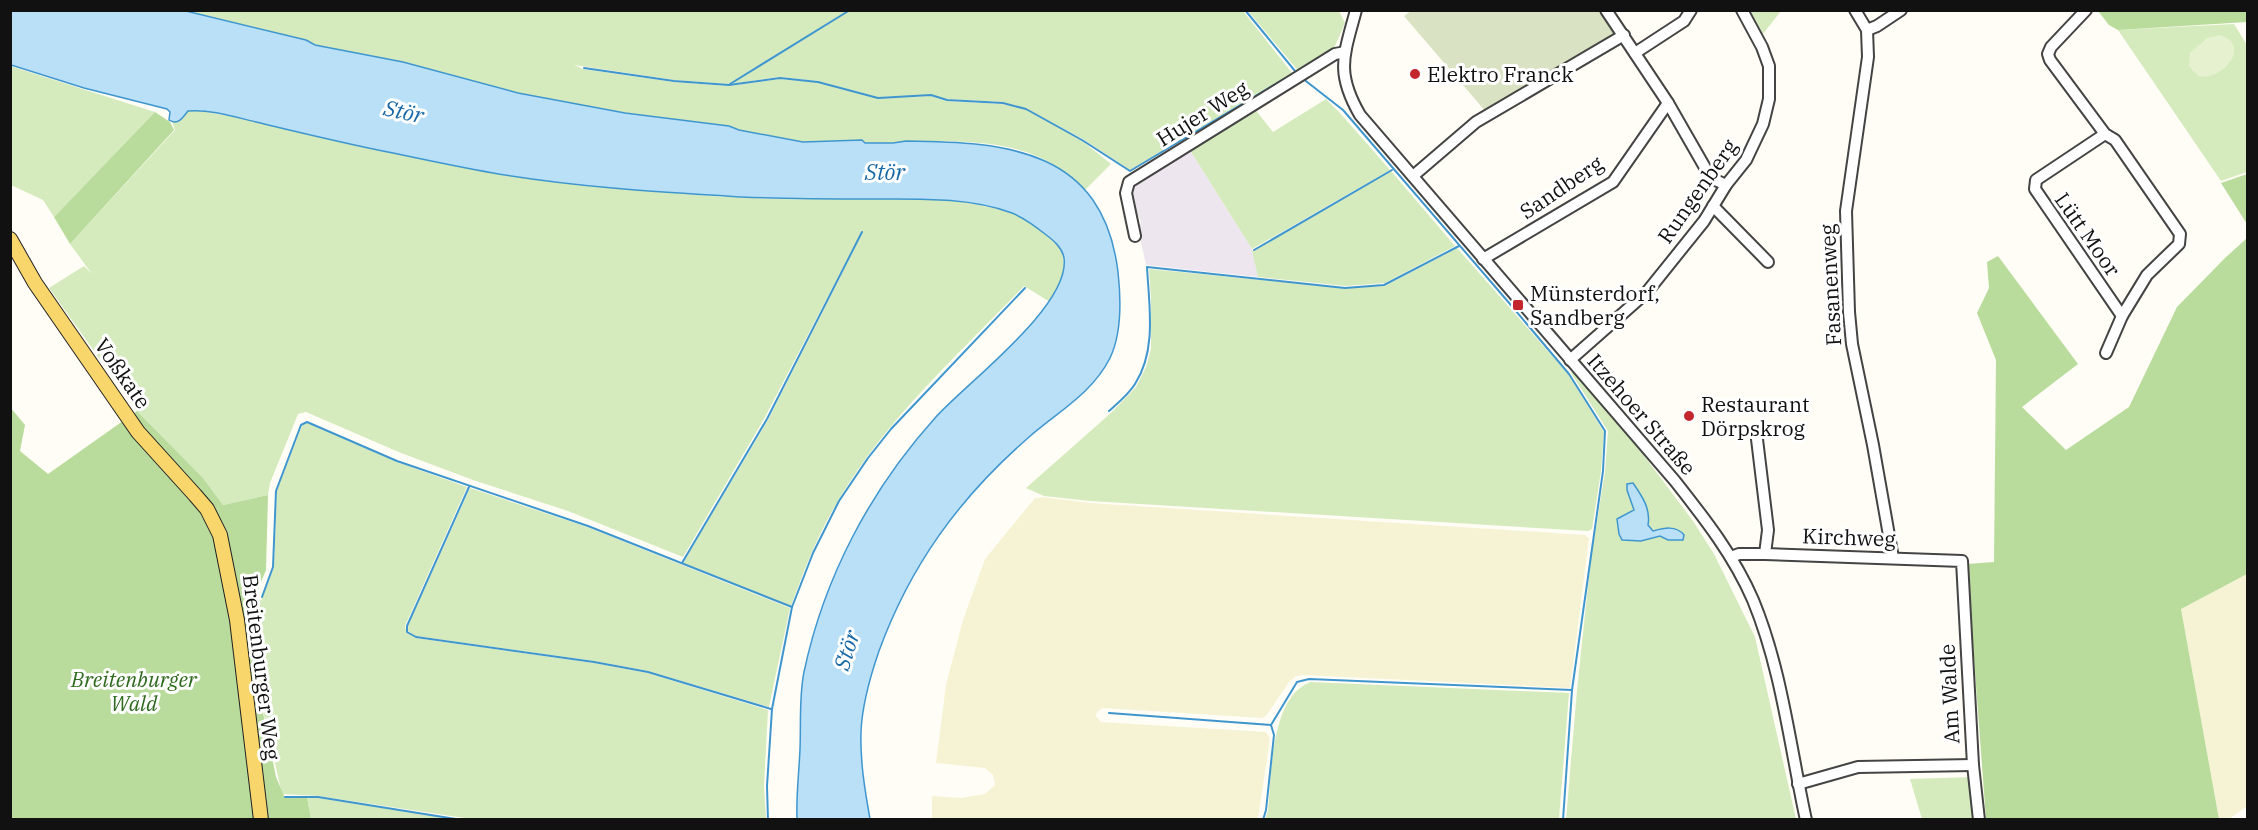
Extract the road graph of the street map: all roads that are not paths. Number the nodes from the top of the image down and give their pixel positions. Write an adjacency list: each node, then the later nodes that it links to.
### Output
1 (1356, 10): 10 (street, Itzehoer Straße)
2 (1606, 10): 9 (street)
3 (1692, 10): 11 (street)
4 (1742, 10): 15 (street, Rungenberg)
5 (1855, 10): 8 (street, Fasanenweg)
6 (1901, 10): 8 (street)
7 (2086, 10): 13 (street, Lütt Moor)
8 (1867, 30): 28 (street, Fasanenweg)
9 (1624, 35): 11 (street); 14 (street)
10 (1345, 52): 14 (street, Itzehoer Straße); 17 (street, Hujer Weg)
11 (1635, 52): 12 (street)
12 (1668, 103): 15 (street); 19 (street, Sandberg)
13 (2105, 134): 21 (street, Lütt Moor); 21 (street, Lütt Moor)
14 (1413, 176): 19 (street, Itzehoer Straße)
15 (1726, 185): 16 (street, Rungenberg)
16 (1713, 206): 20 (street); 23 (street, Rungenberg)
17 (1135, 236)
18 (10, 238): 25 (main road, Voßkate)
19 (1483, 259): 23 (street, Itzehoer Straße)
20 (1768, 262)
21 (2122, 316): 22 (street, Lütt Moor)
22 (2106, 353)
23 (1570, 360): 27 (street, Itzehoer Straße)
24 (1756, 431): 26 (street)
25 (214, 521): 32 (main road, Breitenburger Weg)
26 (1765, 554): 27 (street, Kirchweg); 28 (street, Kirchweg)
27 (1731, 557): 31 (street, Itzehoer Straße)
28 (1893, 558): 29 (street, Kirchweg)
29 (1962, 566): 30 (street, Am Walde)
30 (1973, 765): 31 (street); 34 (street, Am Walde)
31 (1798, 784): 33 (street, Itzehoer Straße)
32 (261, 819)
33 (1806, 819)
34 (1979, 819)

